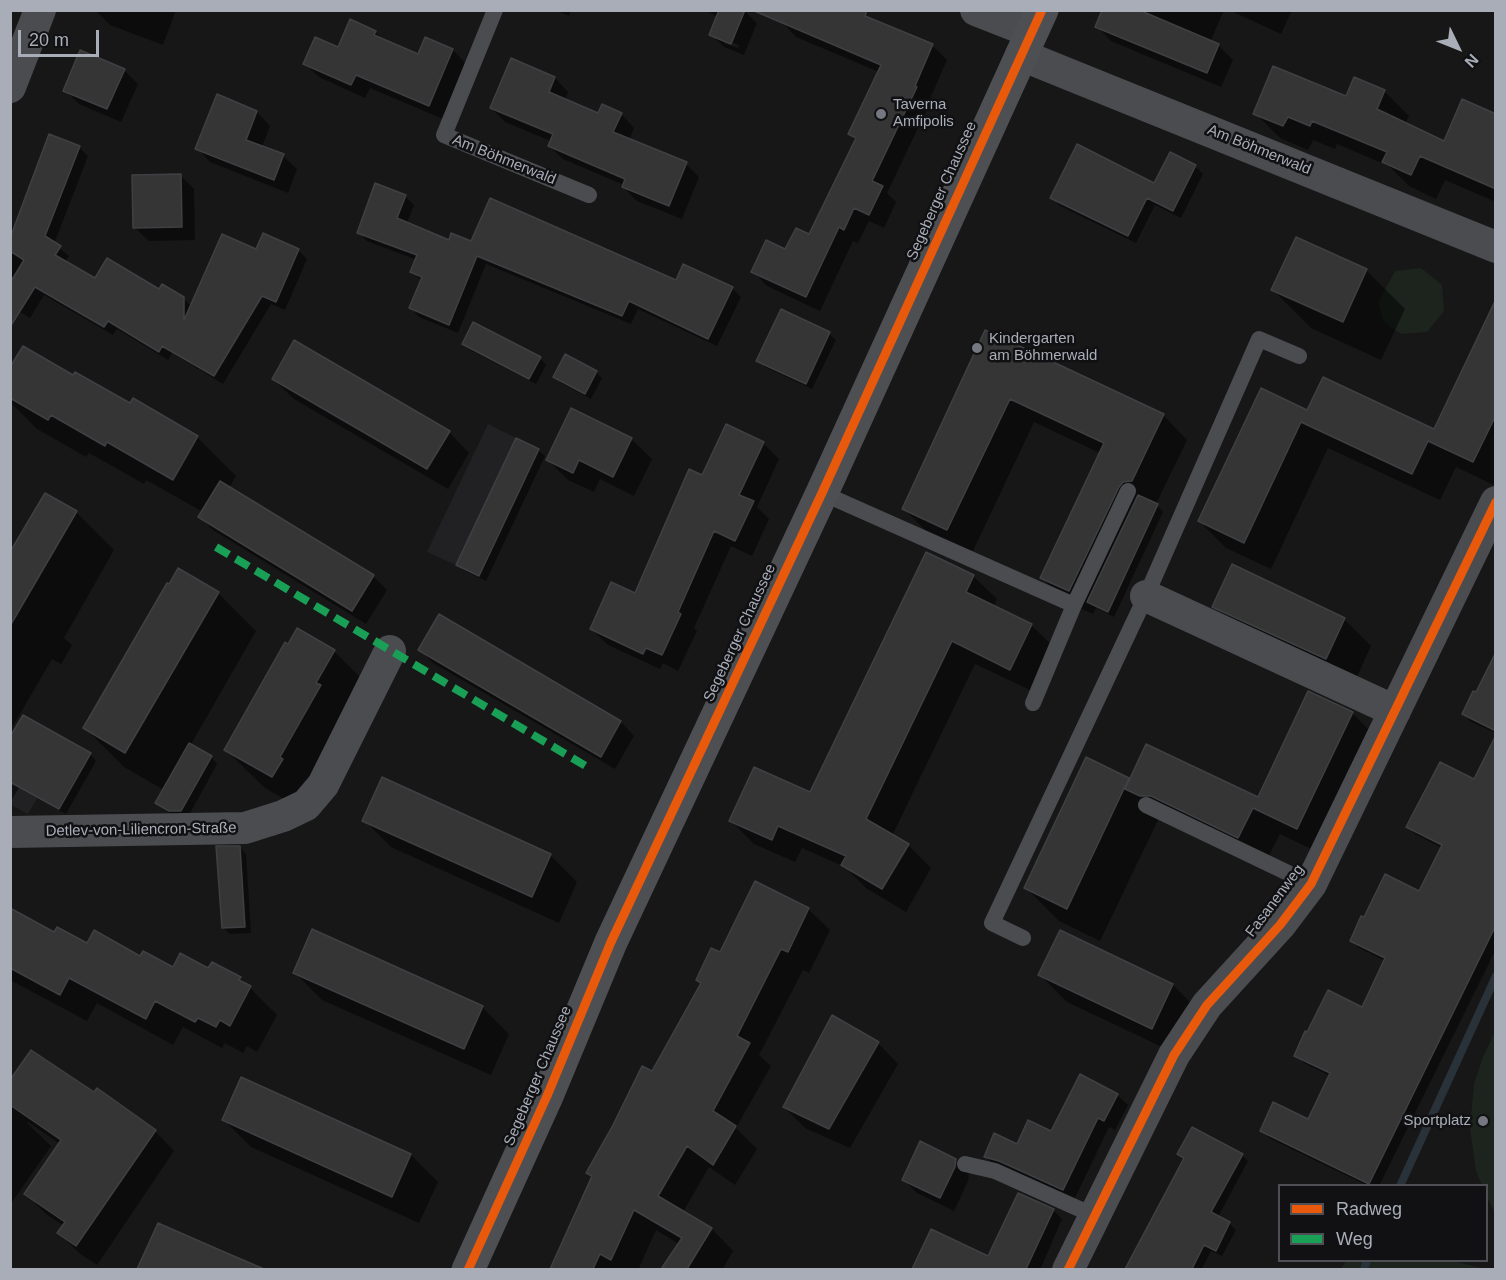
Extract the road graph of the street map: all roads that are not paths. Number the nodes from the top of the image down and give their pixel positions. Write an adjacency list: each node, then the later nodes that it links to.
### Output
1 (40, 10): 5 (street)
2 (495, 10): 6 (lane, Am Böhmerwald)
3 (976, 10): 4 (street, Am Böhmerwald)
4 (1032, 32): 7 (street, Am Böhmerwald); 10 (main road, Segeberger Chaussee)
5 (10, 87)
6 (589, 195)
7 (1496, 247)
8 (1299, 356): 12 (lane)
9 (1128, 491): 13 (lane)
10 (822, 493): 13 (lane); 23 (main road, Segeberger Chaussee)
11 (1496, 502): 16 (street, Fasanenweg)
12 (1146, 596): 16 (street); 20 (lane)
13 (1074, 605): 15 (lane)
14 (390, 651): 18 (street, Detlev-von-Liliencron-Straße)
15 (1033, 703)
16 (1395, 711): 19 (street, Fasanenweg)
17 (1146, 805): 19 (lane)
18 (10, 832)
19 (1311, 884): 22 (street, Fasanenweg)
20 (1023, 938)
21 (965, 1164): 22 (lane)
22 (1095, 1216): 24 (street, Fasanenweg)
23 (468, 1269)
24 (1068, 1269)

